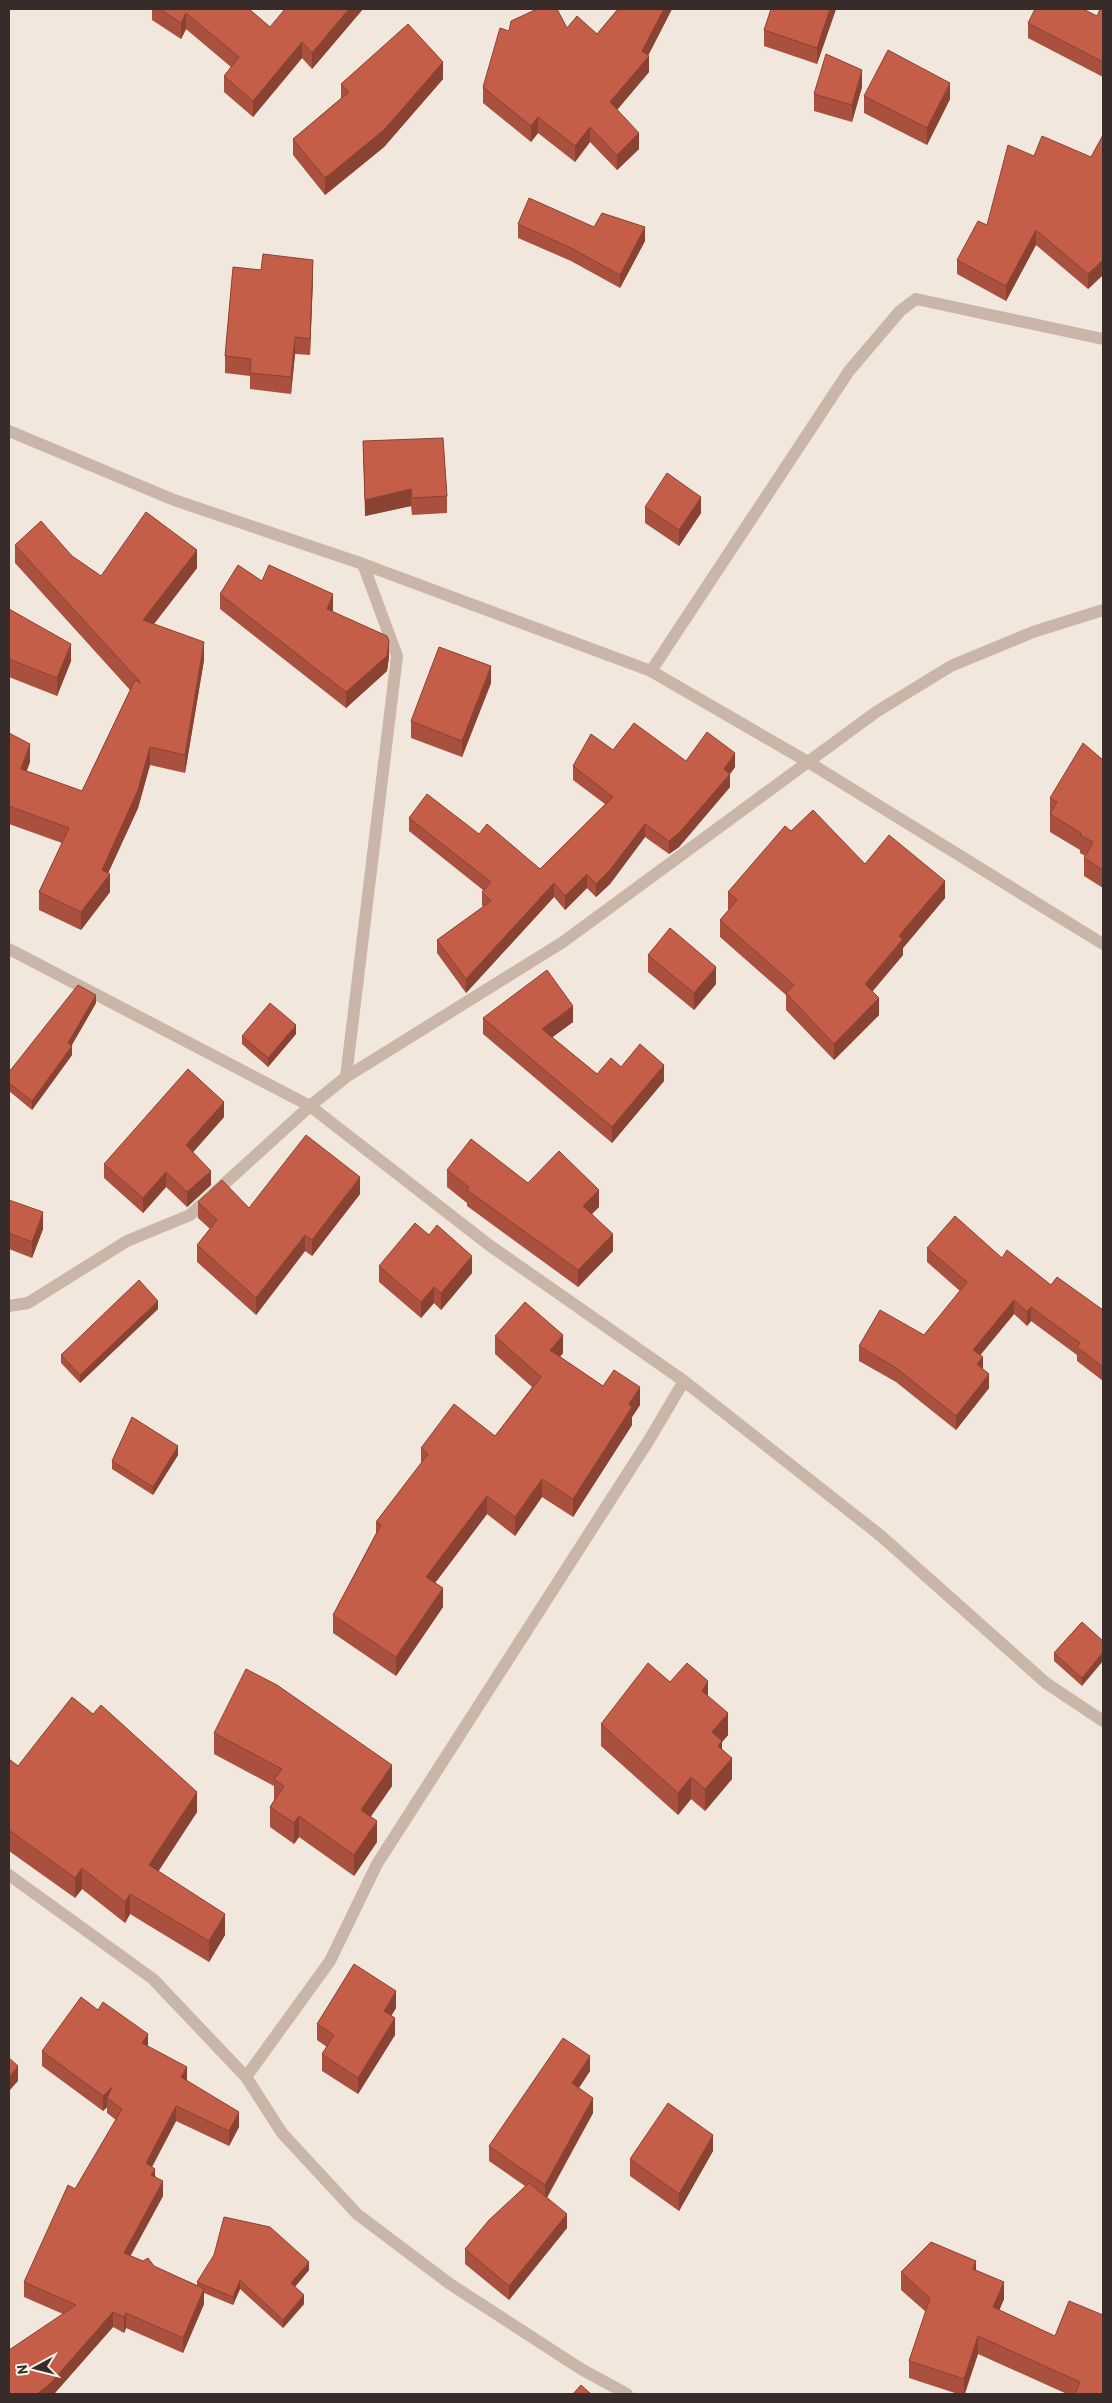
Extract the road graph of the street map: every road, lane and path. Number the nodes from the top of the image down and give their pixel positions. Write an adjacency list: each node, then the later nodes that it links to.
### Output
1 (1103, 339): 5 (street)
2 (9, 431): 3 (street)
3 (363, 564): 5 (street); 9 (street)
4 (1103, 610): 6 (street)
5 (651, 671): 6 (street)
6 (808, 762): 7 (street); 9 (street)
7 (1103, 944)
8 (9, 949): 10 (street)
9 (346, 1077): 10 (street)
10 (310, 1106): 11 (street); 12 (street)
11 (9, 1306)
12 (684, 1381): 13 (street); 15 (street)
13 (1103, 1721)
14 (9, 1875): 15 (street)
15 (246, 2077): 16 (street)
16 (628, 2394)

